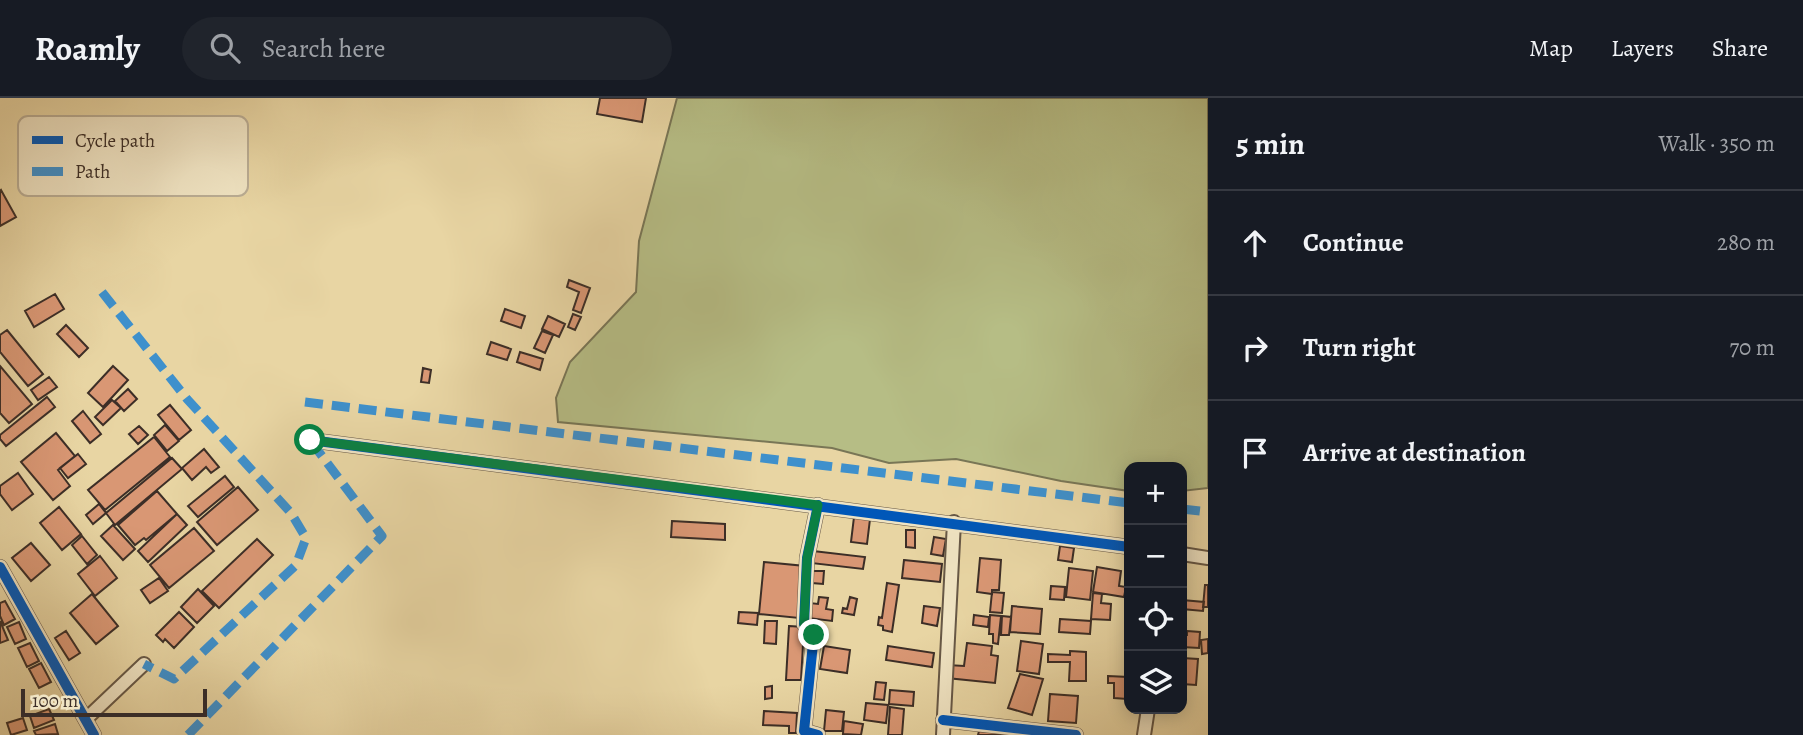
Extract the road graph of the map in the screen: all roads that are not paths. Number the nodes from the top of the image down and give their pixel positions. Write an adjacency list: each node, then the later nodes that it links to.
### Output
1 (310, 440): 2 (street)
2 (818, 505): 3 (street); 13 (street)
3 (954, 522): 4 (street); 11 (street)
4 (1124, 546)
5 (1187, 555): 6 (street)
6 (1208, 558)
7 (0, 567): 10 (street)
8 (144, 664): 10 (street)
9 (1146, 714): 16 (street)
10 (86, 719): 12 (street)
11 (943, 720): 14 (street); 15 (street)
12 (94, 735)
13 (818, 735)
14 (943, 735)
15 (1076, 735)
16 (1144, 735)

